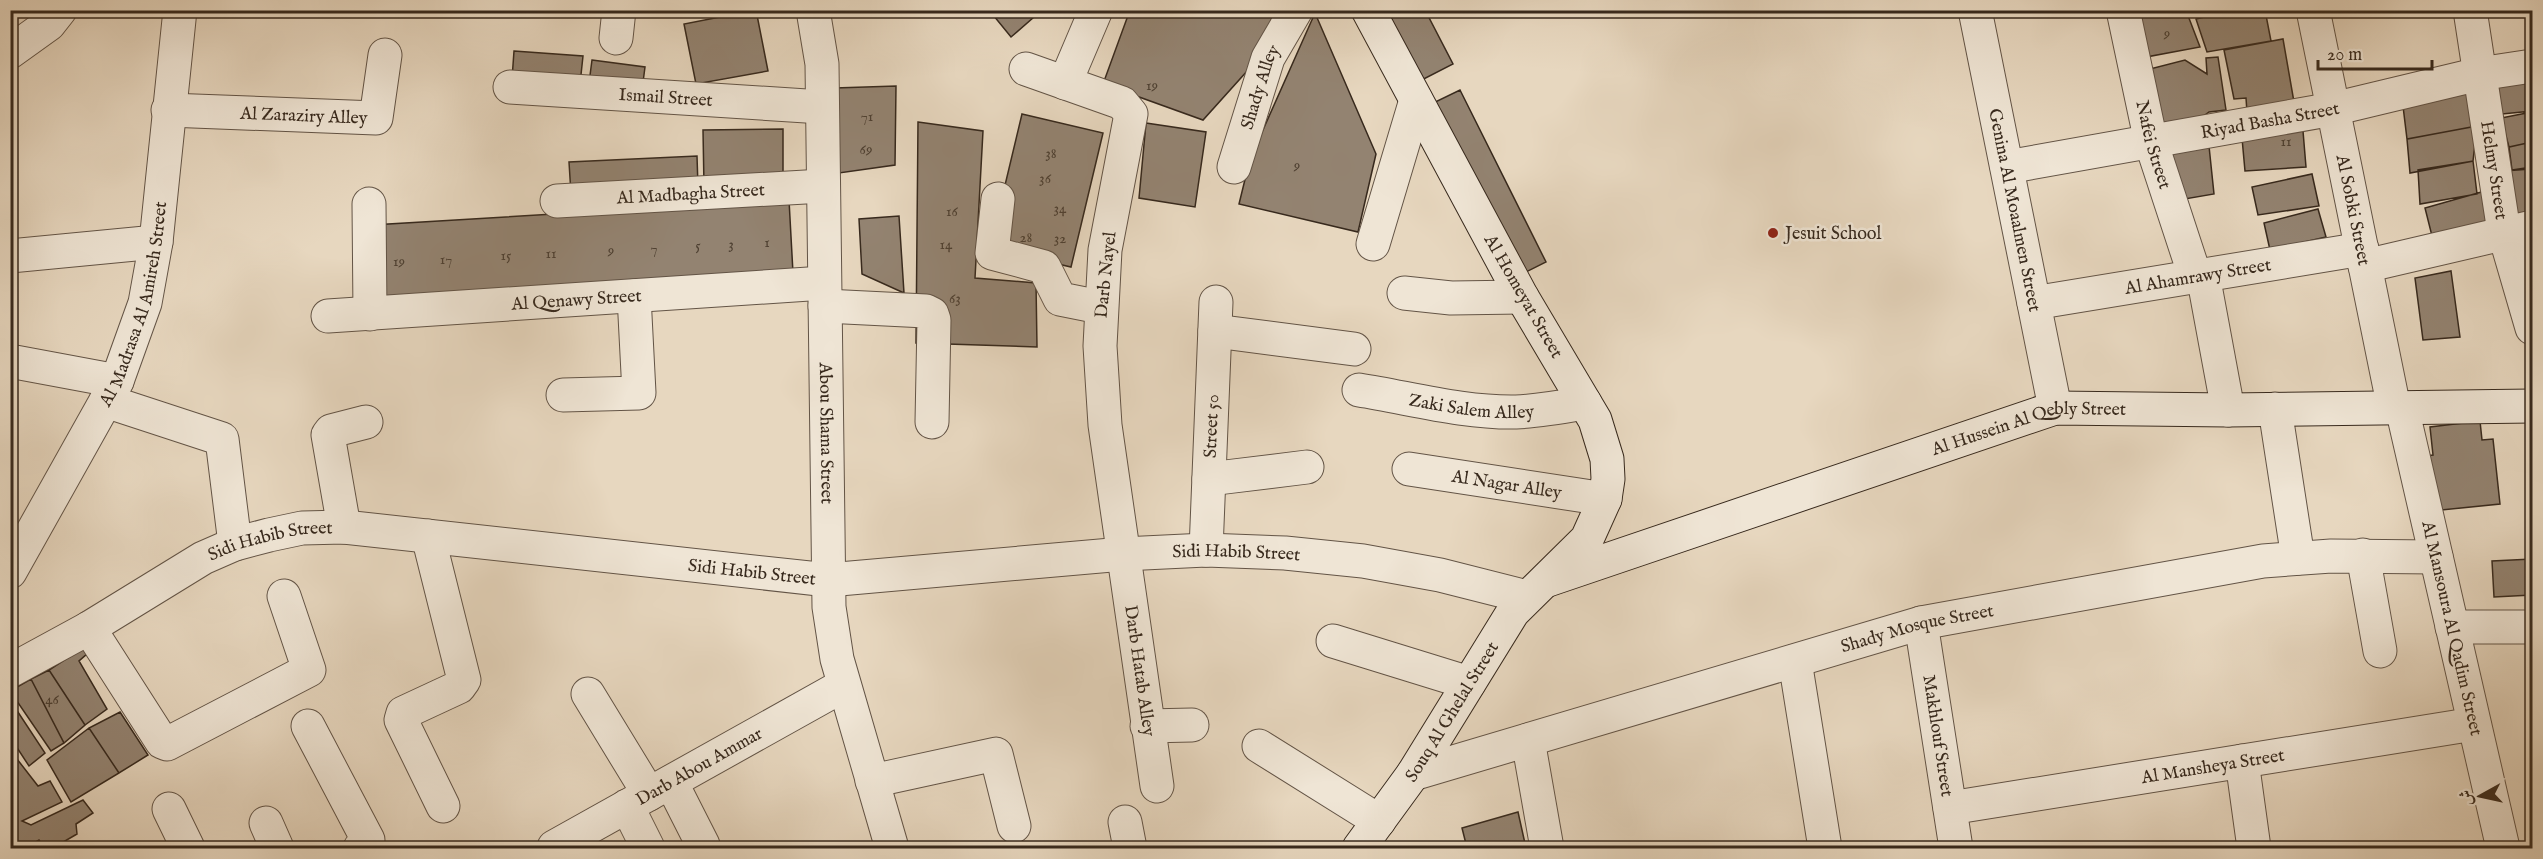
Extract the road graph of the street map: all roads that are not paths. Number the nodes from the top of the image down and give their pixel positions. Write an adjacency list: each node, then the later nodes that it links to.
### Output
1 (60, 10): 11 (street)
2 (180, 10): 21 (street, Al Madrasa Al Amireh Street)
3 (813, 10): 19 (street, Abou Shama Street)
4 (1096, 10): 16 (street)
5 (1296, 10): 23 (street, Shady Alley)
6 (1368, 10): 18 (street, Al Homeyat Street)
7 (1975, 10): 24 (street, Genina Al Moaalmen Street)
8 (2123, 10): 22 (street, Nafei Street)
9 (2313, 10): 20 (street, Al Sobki Street)
10 (2470, 10): 15 (street, Helmy Street)
11 (10, 52)
12 (385, 55): 21 (street, Al Zaraziry Alley)
13 (2532, 66): 15 (street, Riyad Basha Street)
14 (1026, 69): 16 (street, Darb Nayel)
15 (2479, 74): 20 (street, Riyad Basha Street); 29 (street, Helmy Street)
16 (1065, 83): 40 (street, Darb Nayel)
17 (510, 87): 19 (street, Ismail Street)
18 (1416, 100): 31 (street); 38 (street, Al Homeyat Street)
19 (822, 107): 25 (street, Abou Shama Street)
20 (2333, 109): 22 (street, Riyad Basha Street); 33 (street, Al Sobki Street)
21 (168, 110): 30 (street, Al Madrasa Al Amireh Street)
22 (2151, 142): 24 (street, Riyad Basha Street); 34 (street, Nafei Street)
23 (1234, 167)
24 (2007, 167): 39 (street, Genina Al Moaalmen Street)
25 (824, 186): 27 (street, Al Madbagha Street); 36 (street, Abou Shama Street)
26 (998, 199): 40 (street)
27 (557, 201)
28 (369, 204): 41 (street)
29 (2518, 229): 33 (street, Al Ahamrawy Street); 43 (street, Helmy Street)
30 (156, 242): 32 (street); 47 (street, Al Madrasa Al Amireh Street)
31 (1373, 244)
32 (10, 256)
33 (2363, 257): 34 (street, Al Ahamrawy Street); 52 (street, Al Sobki Street)
34 (2199, 276): 39 (street, Al Ahamrawy Street); 54 (street, Nafei Street)
35 (1404, 293): 38 (street)
36 (825, 295): 37 (street, Al Qenawy Street); 56 (street, Al Qenawy Street); 70 (street, Abou Shama Street)
37 (634, 296): 41 (street, Al Qenawy Street); 48 (street)
38 (1522, 297): 49 (street, Al Homeyat Street)
39 (2034, 303): 51 (street, Genina Al Moaalmen Street)
40 (1100, 307): 65 (street, Darb Nayel)
41 (370, 314): 42 (street, Al Qenawy Street)
42 (328, 316)
43 (2532, 328)
44 (1353, 350): 59 (street, Street 50)
45 (15, 362): 47 (street)
46 (1359, 390): 49 (street, Zaki Salem Alley)
47 (111, 391): 63 (street); 69 (street, Al Madrasa Al Amireh Street)
48 (563, 395)
49 (1585, 403): 60 (street, Al Homeyat Street)
50 (2532, 405): 52 (street, Al Hussein Al Qebly Street)
51 (2055, 408): 54 (street, Al Hussein Al Qebly Street); 71 (street, Al Hussein Al Qebly Street)
52 (2398, 408): 53 (street, Al Hussein Al Qebly Street); 67 (street, Al Mansoura Al Qadim Street)
53 (2276, 409): 54 (street, Al Hussein Al Qebly Street); 68 (street)
54 (2228, 410)
55 (366, 422): 61 (street)
56 (932, 422)
57 (1307, 467): 59 (street)
58 (1409, 469): 60 (street, Al Nagar Alley)
59 (1209, 479): 64 (street, Street 50)
60 (1605, 499): 71 (street, Al Homeyat Street)
61 (344, 527): 62 (street, Sidi Habib Street); 63 (street, Sidi Habib Street)
62 (428, 536): 70 (street, Sidi Habib Street); 95 (street)
63 (235, 544): 76 (street, Sidi Habib Street)
64 (1206, 550): 65 (street, Sidi Habib Street); 71 (street, Sidi Habib Street)
65 (1123, 554): 70 (street, Sidi Habib Street); 87 (street, Darb Hatab Alley)
66 (2363, 555): 67 (street, Shady Mosque Street); 68 (street, Shady Mosque Street); 78 (street)
67 (2436, 557): 74 (street, Al Mansoura Al Qadim Street)
68 (2298, 558): 73 (street, Shady Mosque Street)
69 (10, 572)
70 (828, 580): 82 (street, Abou Shama Street)
71 (1537, 589): 81 (street, Souq Al Ghelal Street)
72 (284, 596): 76 (street)
73 (1921, 623): 79 (street, Shady Mosque Street); 96 (street, Makhlouf Street)
74 (2452, 627): 75 (street); 84 (street, Al Mansoura Al Qadim Street)
75 (2532, 627)
76 (89, 628): 80 (street, Sidi Habib Street)
77 (1333, 641): 81 (street)
78 (2380, 651)
79 (1795, 661): 88 (street, Shady Mosque Street); 108 (street)
80 (10, 672)
81 (1469, 683): 91 (street, Souq Al Ghelal Street)
82 (844, 685): 92 (street, Abou Shama Street); 94 (street, Darb Abou Ammar)
83 (588, 694): 94 (street)
84 (2474, 724): 90 (street, Al Mansheya Street); 111 (street, Al Mansoura Al Qadim Street)
85 (1192, 725): 87 (street)
86 (308, 726): 103 (street)
87 (1147, 726): 93 (street, Darb Hatab Alley)
88 (1528, 740): 91 (street, Shady Mosque Street); 107 (street)
89 (1259, 746): 98 (street)
90 (2242, 761): 96 (street, Al Mansheya Street); 110 (street)
91 (1413, 774): 98 (street, Souq Al Ghelal Street)
92 (872, 781): 99 (street); 105 (street, Abou Shama Street)
93 (1157, 786)
94 (649, 794): 100 (street); 101 (street, Darb Abou Ammar); 104 (street)
95 (443, 806)
96 (1950, 808): 109 (street, Makhlouf Street)
97 (169, 809): 102 (street)
98 (1379, 820): 106 (street, Souq Al Ghelal Street)
99 (1014, 826)
100 (703, 845)
101 (554, 847)
102 (188, 849)
103 (360, 849)
104 (648, 849)
105 (892, 849)
106 (1359, 849)
107 (1547, 849)
108 (1825, 849)
109 (1956, 849)
110 (2254, 849)
111 (2503, 849)

